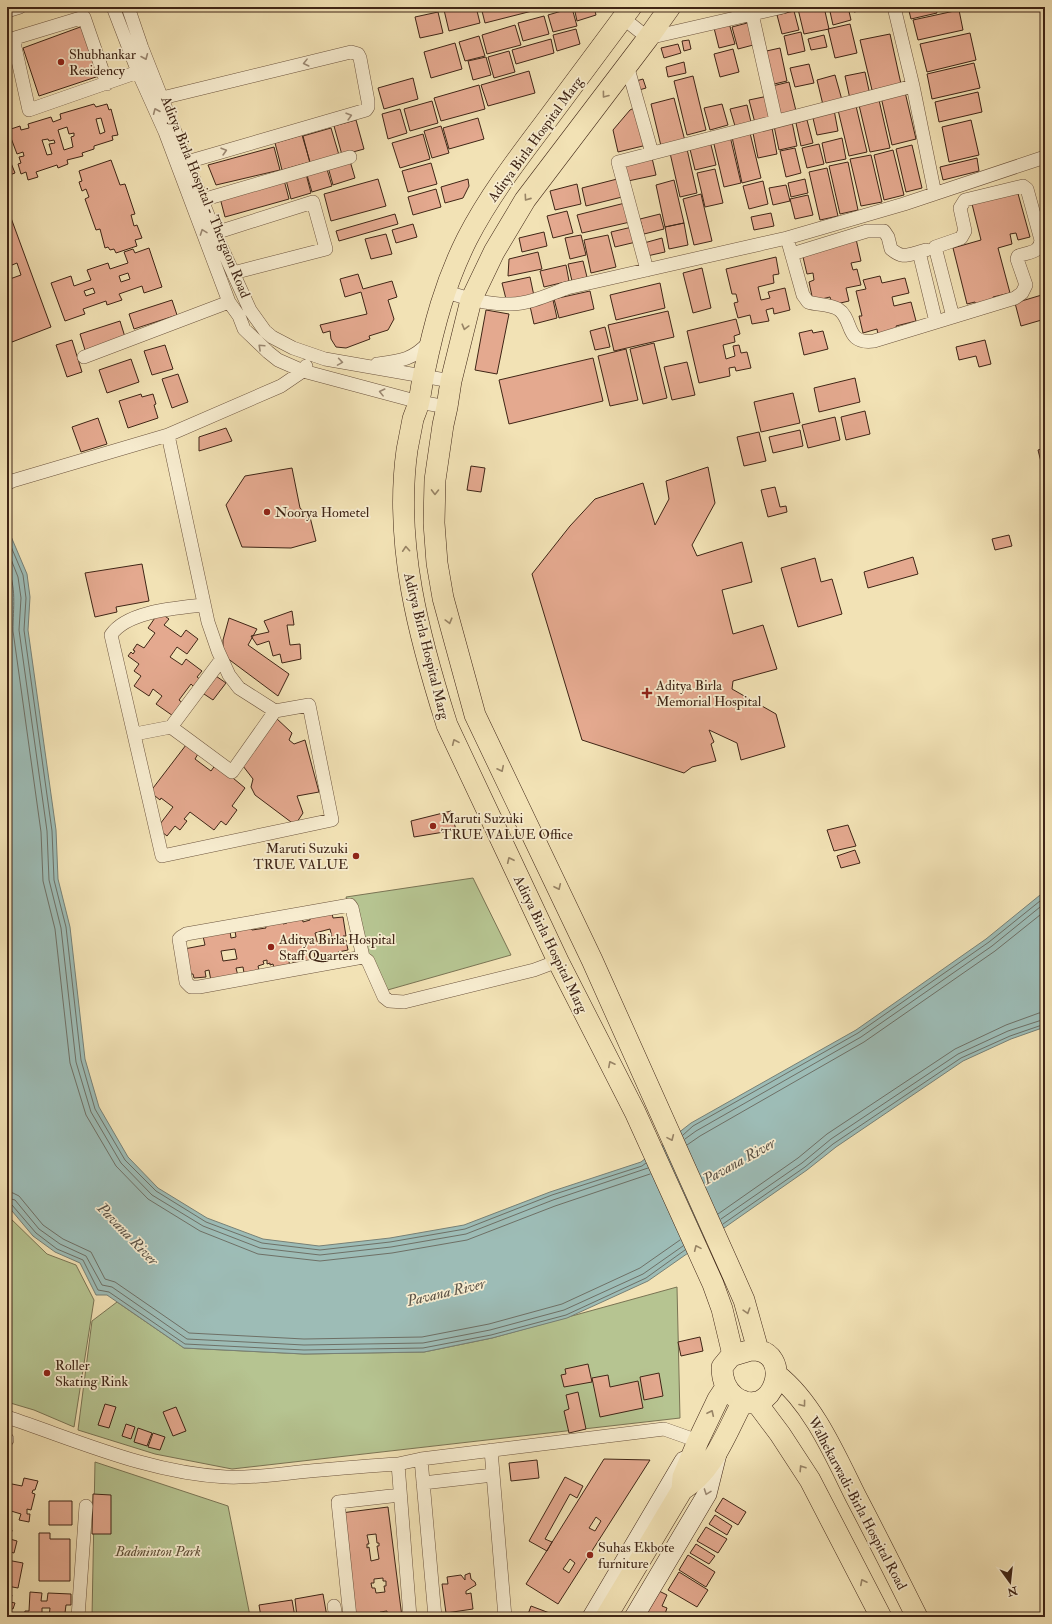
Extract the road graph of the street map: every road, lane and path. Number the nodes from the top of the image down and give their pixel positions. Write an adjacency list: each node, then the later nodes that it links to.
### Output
1 (20, 7): 7 (street)
2 (113, 7): 12 (street, Aditya Birla Hospital - Thergaon Road)
3 (128, 7): 15 (street, one-way to 15)
4 (670, 7): 10 (main road, Aditya Birla Hospital Marg)
5 (783, 7): 9 (street)
6 (894, 7): 14 (street)
7 (7, 10)
8 (627, 13): 10 (street); 30 (main road, Aditya Birla Hospital Marg)
9 (752, 14): 10 (street); 16 (street)
10 (648, 38): 11 (main road, Aditya Birla Hospital Marg)
11 (627, 65): 17 (street); 31 (main road, Aditya Birla Hospital Marg, one-way to 31)
12 (138, 72): 13 (street); 32 (street, Aditya Birla Hospital - Thergaon Road, one-way to 12)
13 (107, 84): 13 (street)
14 (913, 86): 16 (street); 21 (street)
15 (162, 98): 20 (street); 20 (street, one-way to 15)
16 (776, 121): 17 (street)
17 (652, 153): 28 (street)
18 (350, 157): 22 (street)
19 (1045, 157): 21 (street)
20 (187, 162): 22 (street)
21 (935, 194): 24 (street)
22 (202, 200): 23 (street)
23 (215, 233): 29 (street); 29 (street)
24 (787, 238): 27 (street); 28 (street)
25 (935, 247): 26 (street); 33 (street); 33 (street)
26 (918, 252): 27 (street); 34 (street)
27 (792, 254): 34 (street)
28 (647, 270): 31 (street)
29 (233, 273): 36 (street)
30 (444, 291): 31 (street); 35 (main road, Aditya Birla Hospital Marg)
31 (471, 300): 41 (main road, Aditya Birla Hospital Marg, one-way to 41)
32 (229, 302): 37 (street); 39 (street, Aditya Birla Hospital - Thergaon Road, one-way to 32)
33 (953, 317): 34 (street)
34 (936, 322)
35 (431, 340): 38 (street); 40 (main road, Aditya Birla Hospital Marg)
36 (313, 355): 38 (street, one-way to 38); 39 (street)
37 (84, 357)
38 (364, 366): 40 (street)
39 (302, 371): 42 (street, Aditya Birla Hospital - Thergaon Road, one-way to 39); 44 (street)
40 (423, 376): 41 (street); 42 (main road, Aditya Birla Hospital Marg)
41 (451, 381): 43 (main road, Aditya Birla Hospital Marg)
42 (419, 402): 43 (street, Aditya Birla Hospital - Thergaon Road); 52 (main road, Aditya Birla Hospital Marg, one-way to 42)
43 (448, 407): 53 (main road, Aditya Birla Hospital Marg, one-way to 53)
44 (168, 435): 45 (street); 46 (street)
45 (10, 482)
46 (204, 605): 47 (street); 50 (street)
47 (221, 660): 48 (street); 49 (street)
48 (275, 711): 49 (street); 50 (street)
49 (171, 727): 50 (street)
50 (135, 734)
51 (363, 957): 51 (street); 52 (street)
52 (558, 961): 54 (main road, Aditya Birla Hospital Marg, one-way to 52)
53 (645, 1080): 54 (main road); 55 (main road, Aditya Birla Hospital Marg, one-way to 55)
54 (624, 1089): 56 (main road, Aditya Birla Hospital Marg, one-way to 54)
55 (758, 1350): 56 (main road); 57 (main road)
56 (733, 1355): 58 (main road)
57 (777, 1375): 59 (main road); 80 (main road, Walhekarwadi-Birla Hospital Road, one-way to 80)
58 (726, 1387): 59 (main road); 61 (main road, one-way to 58)
59 (749, 1401): 63 (main road); 79 (main road, one-way to 59)
60 (7, 1418): 65 (street)
61 (696, 1445): 62 (street); 68 (main road); 76 (main road)
62 (491, 1450): 64 (street); 66 (street)
63 (717, 1454): 68 (main road); 78 (main road, one-way to 78)
64 (421, 1459): 65 (street); 67 (street)
65 (398, 1464): 69 (street)
66 (493, 1475): 67 (street); 75 (street)
67 (423, 1483): 74 (street)
68 (682, 1490): 77 (main road)
69 (400, 1495): 72 (street); 73 (street)
70 (86, 1506): 71 (street)
71 (78, 1617)
72 (350, 1617)
73 (410, 1617)
74 (436, 1617)
75 (505, 1617)
76 (592, 1617)
77 (606, 1617)
78 (634, 1617)
79 (881, 1617)
80 (917, 1617)

